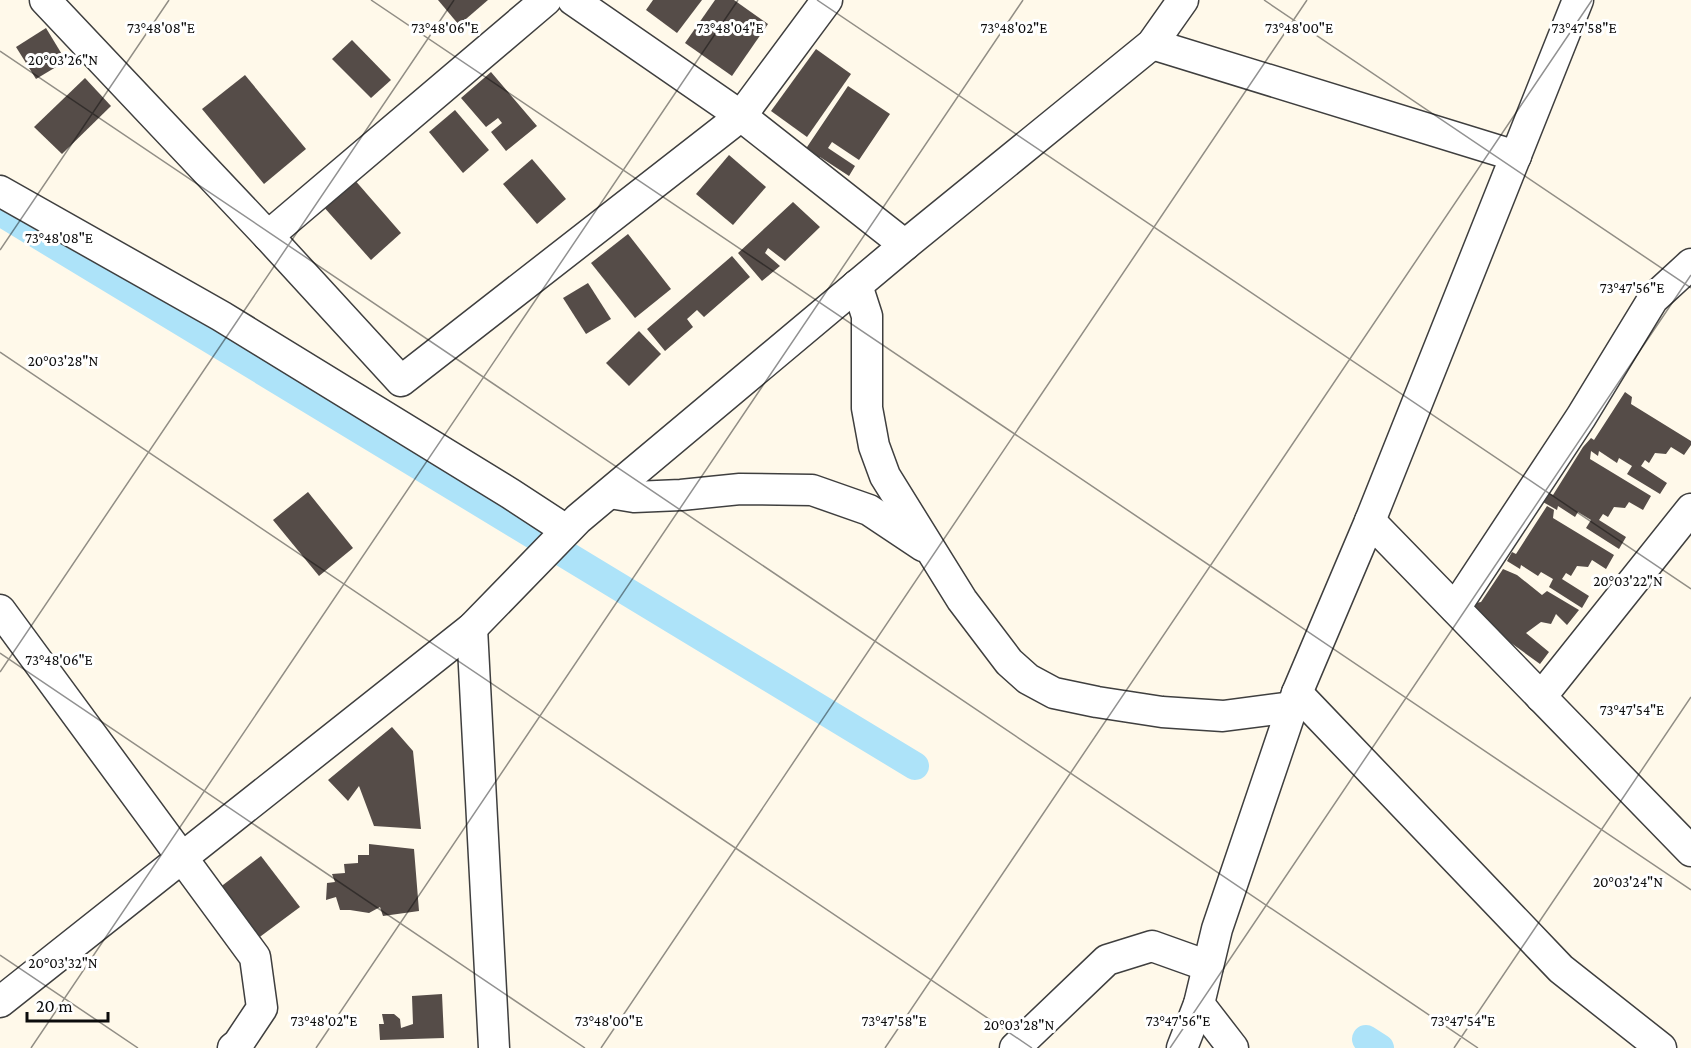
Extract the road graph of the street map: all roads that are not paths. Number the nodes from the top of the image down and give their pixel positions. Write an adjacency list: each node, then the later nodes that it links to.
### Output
1 (45, 0): 11 (street)
2 (546, 0): 11 (street)
3 (573, 0): 8 (street)
4 (827, 0): 8 (street)
5 (1183, 0): 7 (street)
6 (1578, 0): 9 (street)
7 (1152, 44): 9 (street); 12 (street)
8 (741, 116): 12 (street); 15 (street)
9 (1516, 156): 19 (street)
10 (0, 191): 16 (street)
11 (268, 236): 15 (street)
12 (905, 245): 14 (street)
13 (1691, 264): 22 (street)
14 (858, 285): 17 (street); 21 (street)
15 (401, 381): 16 (street)
16 (385, 417): 20 (street)
17 (610, 493): 20 (street); 21 (street)
18 (1691, 509): 25 (street)
19 (1370, 521): 22 (street); 26 (street)
20 (566, 531): 24 (street)
21 (933, 553): 26 (street)
22 (1455, 608): 25 (street)
23 (0, 610): 28 (street)
24 (472, 628): 28 (street); 33 (street)
25 (1541, 697): 27 (street)
26 (1294, 700): 29 (street); 37 (street)
27 (1691, 850)
28 (183, 857): 30 (street); 32 (street)
29 (1208, 966): 31 (street); 34 (street)
30 (0, 1002)
31 (1199, 1004): 35 (street); 36 (street)
32 (233, 1048)
33 (494, 1048)
34 (1015, 1048)
35 (1182, 1048)
36 (1233, 1048)
37 (1661, 1048)

